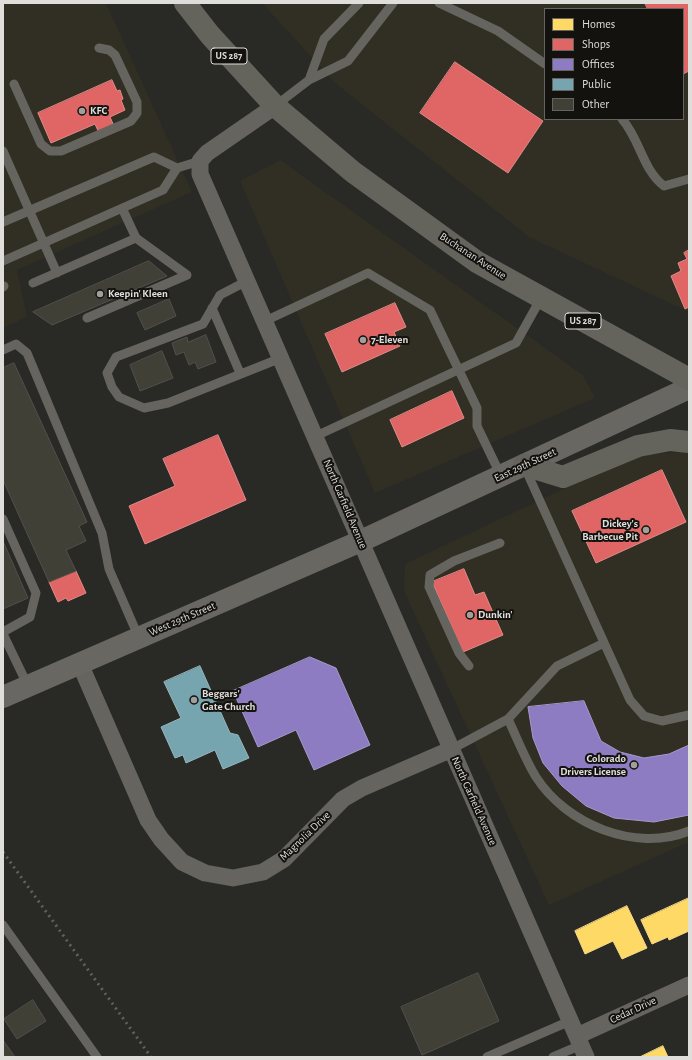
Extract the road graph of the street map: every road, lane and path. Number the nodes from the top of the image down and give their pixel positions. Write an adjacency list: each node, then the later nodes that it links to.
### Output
1 (185, 3): 9 (highway, US 287)
2 (359, 3): 7 (lane)
3 (393, 3): 7 (lane)
4 (439, 3): 6 (lane)
5 (99, 48): 8 (lane)
6 (544, 63)
7 (309, 80): 9 (lane)
8 (14, 84)
9 (275, 106): 12 (street); 24 (highway, Buchanan Avenue / US 287)
10 (623, 120): 14 (lane)
11 (3, 151): 16 (lane)
12 (200, 161): 13 (lane); 22 (street, North Garfield Avenue)
13 (177, 168): 15 (lane); 16 (lane)
14 (689, 179)
15 (122, 208): 18 (lane); 19 (lane)
16 (29, 211): 17 (lane); 19 (lane)
17 (3, 222)
18 (136, 238): 21 (lane); 26 (lane)
19 (43, 243): 20 (lane); 21 (lane)
20 (3, 261)
21 (57, 273): 23 (lane)
22 (248, 281): 25 (lane); 27 (street, North Garfield Avenue)
23 (33, 283)
24 (541, 298): 30 (lane); 32 (highway, Buchanan Avenue / US 287)
25 (212, 308): 31 (lane); 31 (lane)
26 (87, 318)
27 (265, 321): 29 (street, North Garfield Avenue); 30 (lane)
28 (3, 350): 42 (lane)
29 (281, 358): 31 (lane); 34 (street, North Garfield Avenue)
30 (458, 370): 34 (lane); 37 (lane)
31 (240, 373)
32 (689, 378)
33 (689, 388): 36 (main road, East 29th Street)
34 (316, 436): 39 (street, North Garfield Avenue)
35 (689, 442): 36 (highway)
36 (524, 465): 37 (main road, East 29th Street); 43 (lane)
37 (500, 476): 39 (main road, East 29th Street)
38 (3, 519): 41 (lane)
39 (361, 541): 42 (main road, West 29th Street); 50 (street, North Garfield Avenue)
40 (500, 542): 45 (lane)
41 (3, 633): 46 (lane)
42 (139, 638): 44 (main road, West 29th Street)
43 (604, 643): 48 (lane); 49 (lane)
44 (80, 664): 46 (main road, West 29th Street); 50 (street, Magnolia Drive)
45 (469, 666)
46 (28, 686): 47 (main road, West 29th Street)
47 (3, 697)
48 (689, 715)
49 (508, 719): 50 (lane); 51 (lane)
50 (452, 749): 54 (street, North Garfield Avenue)
51 (689, 831)
52 (3, 926): 55 (lane)
53 (689, 984): 54 (street, Cedar Drive)
54 (579, 1040): 56 (lane); 57 (lane)
55 (97, 1057)
56 (487, 1057)
57 (553, 1057)

